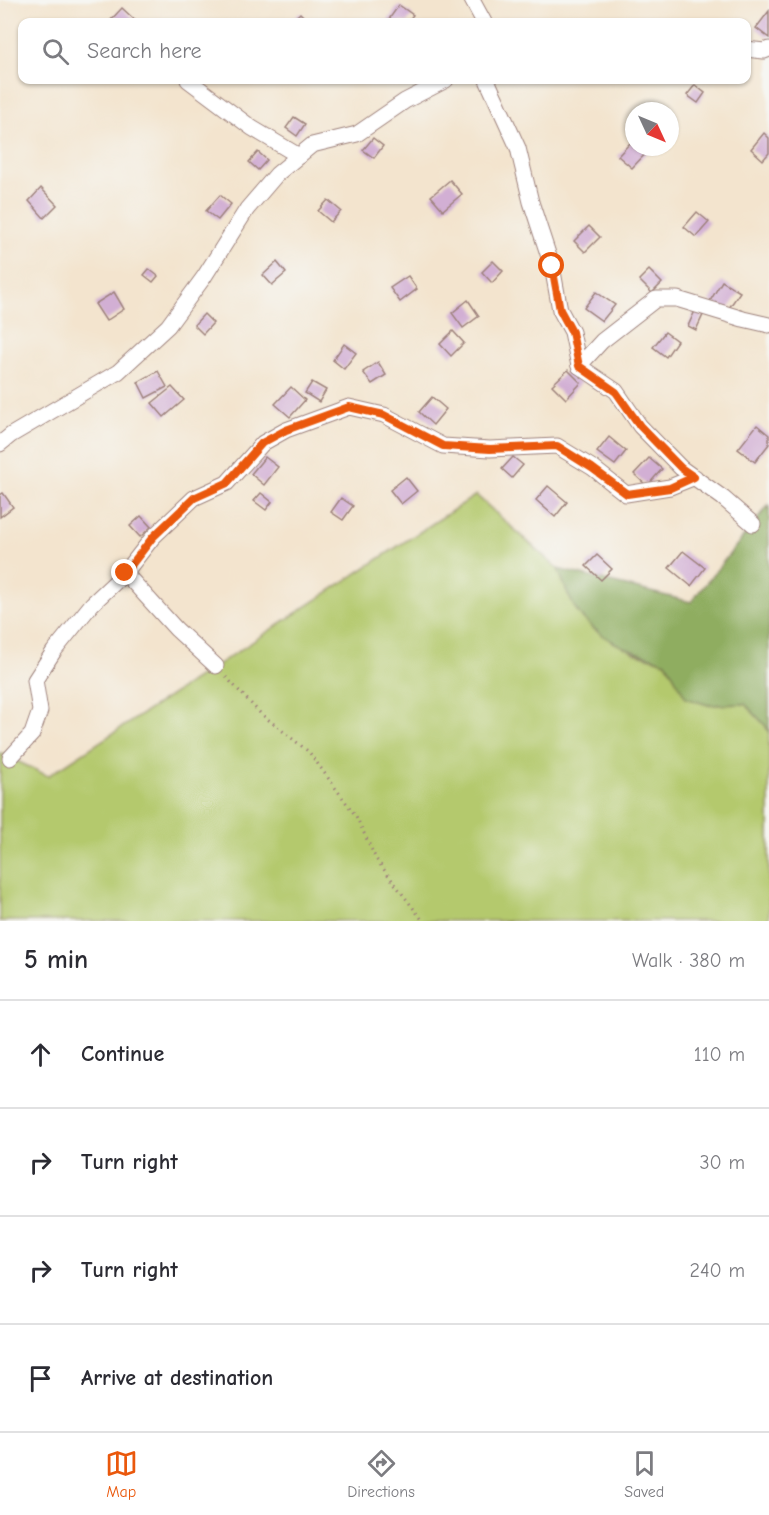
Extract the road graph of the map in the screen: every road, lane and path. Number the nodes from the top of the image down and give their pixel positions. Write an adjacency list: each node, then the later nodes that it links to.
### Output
1 (472, 0): 2 (street)
2 (482, 18)
3 (751, 49): 4 (street)
4 (769, 49)
5 (193, 84): 8 (street)
6 (438, 84): 8 (street)
7 (489, 84): 10 (street)
8 (298, 156): 11 (street)
9 (769, 325): 10 (street)
10 (579, 366): 12 (street)
11 (0, 444)
12 (694, 477): 13 (street); 14 (street)
13 (753, 524)
14 (125, 573): 15 (street); 16 (street)
15 (216, 666): 17 (path)
16 (10, 758)
17 (423, 921)

